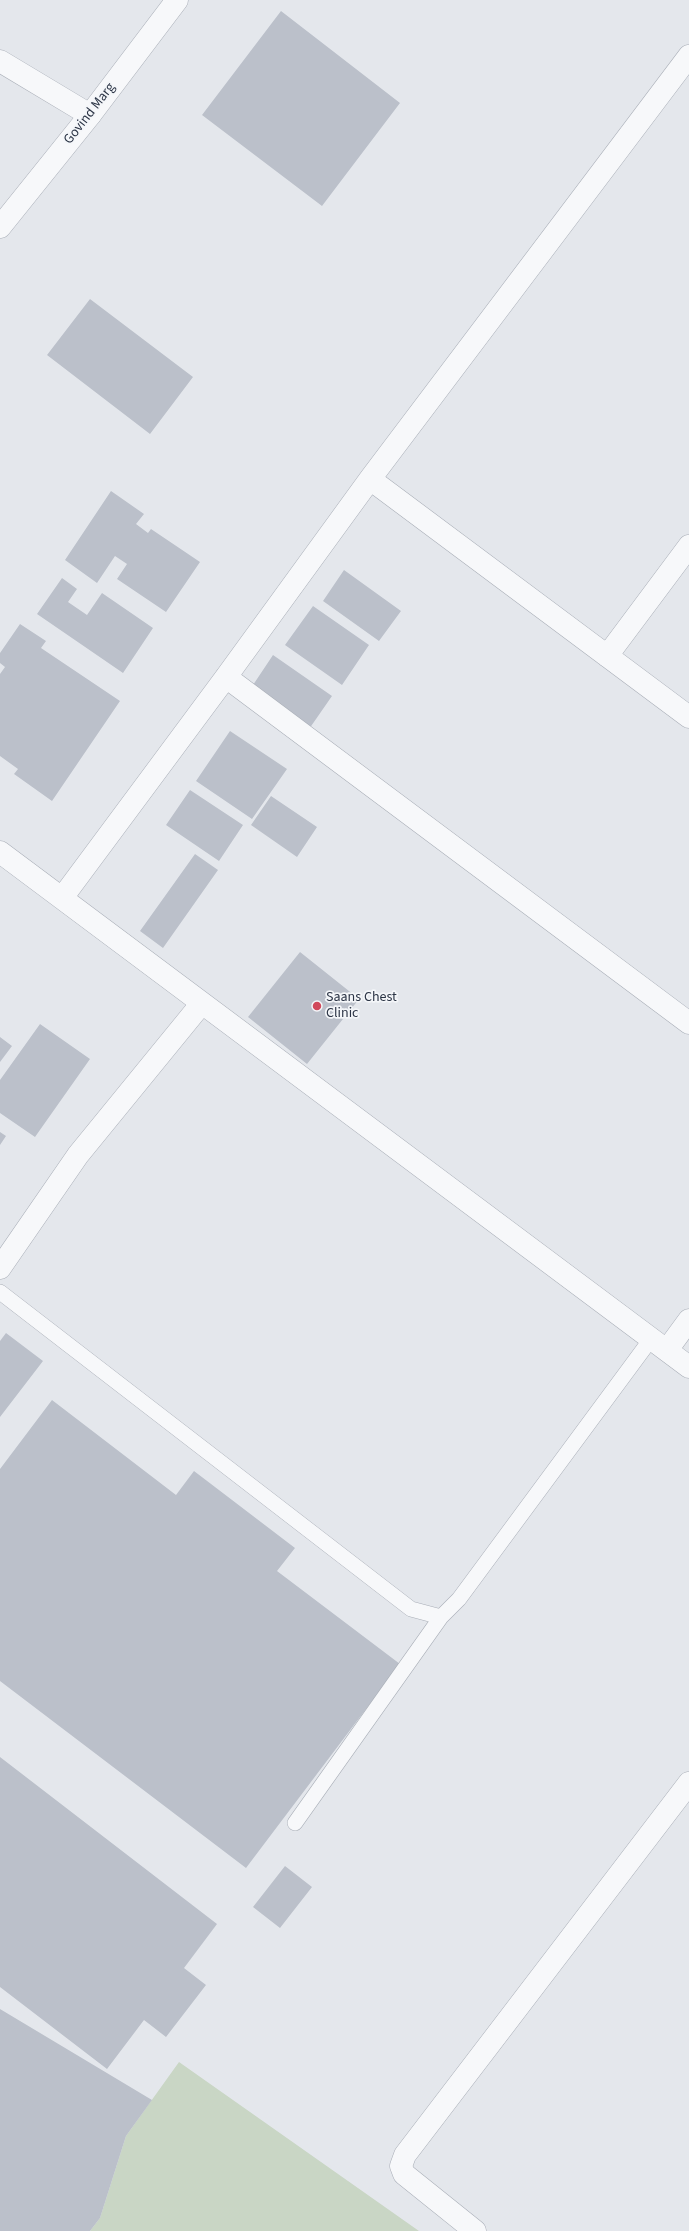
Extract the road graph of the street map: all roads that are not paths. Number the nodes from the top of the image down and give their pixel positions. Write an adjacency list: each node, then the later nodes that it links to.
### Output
1 (177, 0): 4 (street, Govind Marg)
2 (689, 56): 6 (street)
3 (0, 61): 4 (street)
4 (90, 115): 5 (street, Govind Marg)
5 (0, 227)
6 (370, 479): 8 (street); 9 (street)
7 (689, 546): 8 (street)
8 (607, 656): 10 (street)
9 (226, 678): 12 (street); 14 (street)
10 (689, 717)
11 (0, 852): 12 (street)
12 (62, 898): 13 (street)
13 (202, 1003): 15 (street); 18 (street)
14 (689, 1024)
15 (0, 1268)
16 (0, 1292): 20 (lane)
17 (689, 1320): 18 (street)
18 (659, 1344): 19 (street); 20 (lane)
19 (689, 1367)
20 (441, 1617): 22 (lane)
21 (689, 1783): 23 (street)
22 (295, 1823)
23 (474, 2231)

